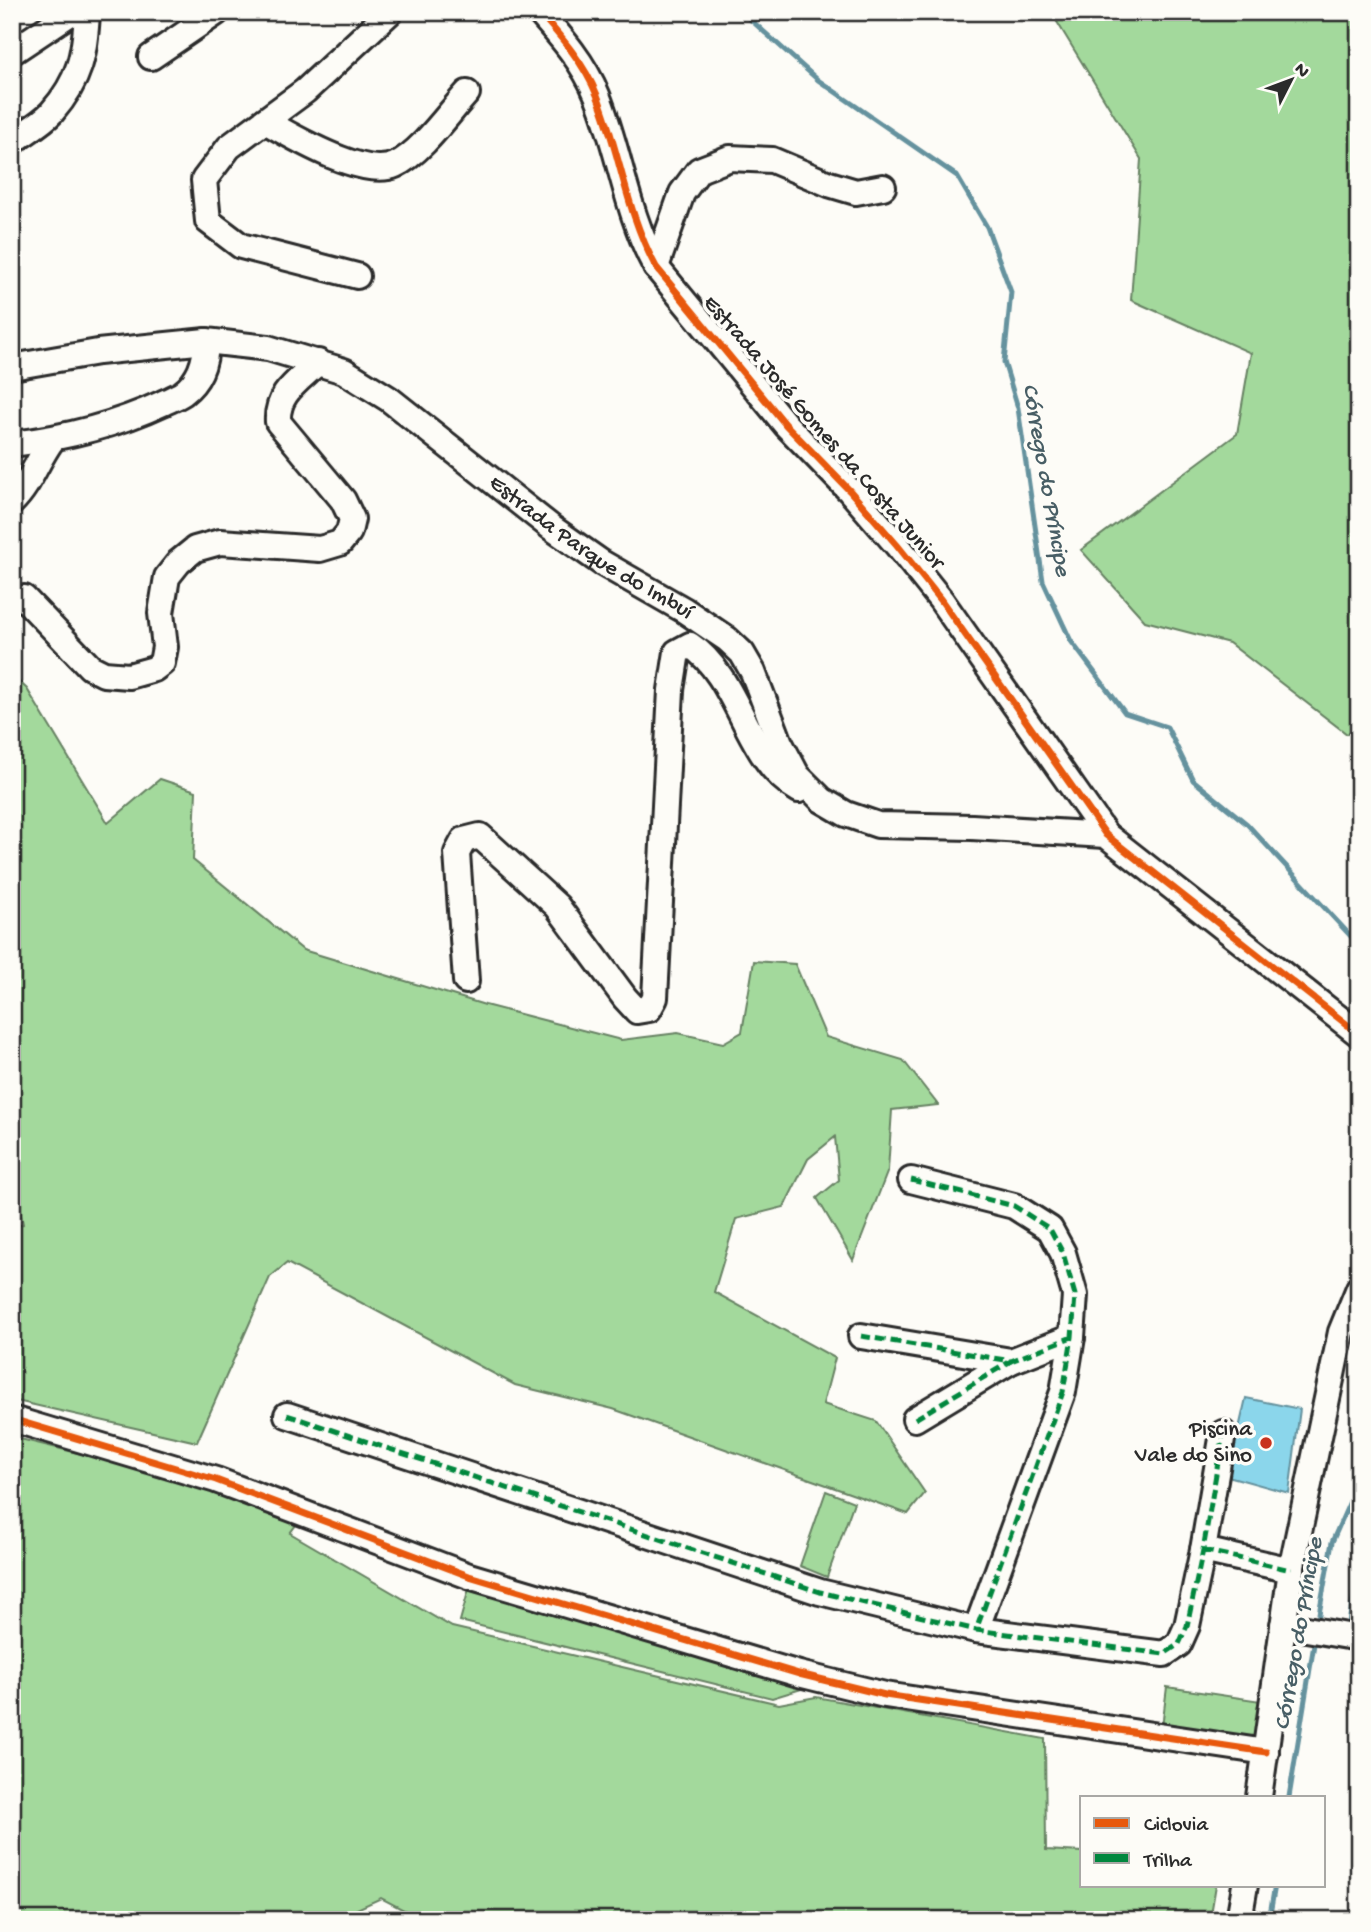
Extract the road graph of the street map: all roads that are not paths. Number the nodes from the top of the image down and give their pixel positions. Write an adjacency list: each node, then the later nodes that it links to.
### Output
1 (72, 12): 6 (street)
2 (87, 12): 10 (street)
3 (217, 12): 7 (street)
4 (390, 12): 9 (street)
5 (540, 12): 12 (street, Estrada José Gomes da Costa Junior)
6 (12, 52)
7 (151, 57)
8 (467, 93): 9 (street)
9 (265, 121): 13 (street)
10 (12, 142)
11 (883, 187): 12 (street)
12 (656, 267): 22 (street, Estrada José Gomes da Costa Junior)
13 (356, 276)
14 (206, 341): 15 (street, Estrada Parque do Imbuí); 16 (street, Estrada Parque do Imbuí); 17 (street)
15 (318, 362): 20 (street); 21 (street, Estrada Parque do Imbuí)
16 (12, 367)
17 (52, 439): 18 (street); 19 (street)
18 (12, 444)
19 (12, 502)
20 (23, 598)
21 (822, 800): 22 (street, Estrada Parque do Imbuí); 23 (street)
22 (1106, 835): 24 (street, Estrada José Gomes da Costa Junior)
23 (466, 981)
24 (1359, 1034)
25 (911, 1180): 29 (street)
26 (1359, 1288): 27 (street)
27 (1341, 1332): 30 (street); 37 (street)
28 (861, 1336): 31 (street)
29 (1072, 1337): 31 (street); 39 (street)
30 (1359, 1351)
31 (1011, 1361): 34 (street)
32 (287, 1415): 39 (street)
33 (12, 1419): 41 (street)
34 (915, 1419)
35 (1223, 1433): 36 (street)
36 (1203, 1550): 37 (street); 39 (street)
37 (1291, 1570): 38 (street)
38 (1306, 1629): 40 (street); 41 (street)
39 (976, 1630)
40 (1359, 1639)
41 (1266, 1752): 42 (street)
42 (1259, 1796)
43 (1245, 1886): 44 (street)
44 (1240, 1920)

